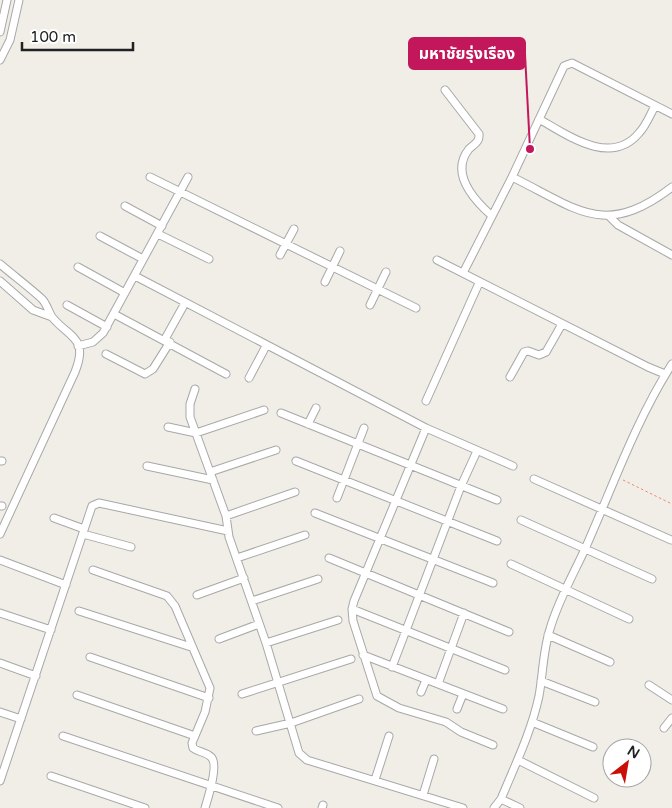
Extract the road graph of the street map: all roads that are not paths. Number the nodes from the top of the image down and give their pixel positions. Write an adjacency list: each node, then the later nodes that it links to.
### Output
1 (7, 0): 3 (street)
2 (19, 0): 4 (street)
3 (0, 32)
4 (0, 60)
5 (445, 90): 15 (street)
6 (654, 106): 7 (street); 8 (street); 8 (street)
7 (672, 114)
8 (539, 120): 9 (street)
9 (512, 176): 15 (street); 16 (street)
10 (150, 177): 13 (street)
11 (188, 177): 13 (street)
12 (672, 187): 16 (street)
13 (180, 192): 17 (street); 21 (street)
14 (125, 206): 17 (street)
15 (492, 216): 32 (street)
16 (610, 217): 24 (street)
17 (162, 226): 19 (street)
18 (294, 229): 21 (street)
19 (158, 234): 25 (street); 26 (street)
20 (100, 236): 25 (street)
21 (286, 244): 23 (street); 30 (street)
22 (340, 251): 30 (street)
23 (280, 255)
24 (672, 255)
25 (143, 259): 33 (street)
26 (209, 260)
27 (437, 260): 32 (street)
28 (0, 264): 35 (street)
29 (78, 267): 40 (street)
30 (332, 267): 36 (street); 38 (street)
31 (386, 272): 38 (street)
32 (463, 273): 37 (street)
33 (135, 276): 40 (street); 41 (street)
34 (0, 281): 39 (street)
35 (21, 282): 39 (street); 46 (street)
36 (325, 282)
37 (479, 283): 47 (street); 59 (street)
38 (378, 290): 43 (street); 44 (street)
39 (12, 292): 46 (street)
40 (125, 293): 45 (street)
41 (185, 303): 49 (street); 51 (street)
42 (67, 305): 48 (street)
43 (370, 305)
44 (416, 308)
45 (114, 314): 48 (street); 49 (street)
46 (52, 317): 50 (street)
47 (562, 324): 55 (street); 56 (street)
48 (107, 326): 50 (street)
49 (168, 340): 52 (street); 54 (street)
50 (78, 346): 91 (street)
51 (266, 346): 57 (street); 66 (street)
52 (106, 354)
53 (672, 364): 55 (street)
54 (226, 374)
55 (666, 374): 83 (street)
56 (510, 377)
57 (249, 378)
58 (196, 389): 67 (street)
59 (426, 401)
60 (316, 408): 63 (street)
61 (264, 410): 67 (street)
62 (281, 413): 63 (street)
63 (308, 424): 68 (street)
64 (168, 427): 67 (street)
65 (364, 428): 68 (street)
66 (426, 428): 70 (street); 73 (street)
67 (196, 433): 75 (street)
68 (358, 445): 73 (street); 77 (street)
69 (276, 450): 75 (street)
70 (477, 451): 74 (street); 78 (street)
71 (296, 461): 77 (street)
72 (146, 466): 75 (street)
73 (410, 466): 78 (street); 82 (street)
74 (512, 466)
75 (212, 476): 85 (street)
76 (534, 479): 83 (street)
77 (344, 481): 80 (street); 82 (street)
78 (461, 486): 81 (street); 88 (street)
79 (295, 492): 85 (street)
80 (337, 498)
81 (497, 500)
82 (396, 501): 88 (street); 93 (street)
83 (601, 509): 94 (street); 97 (street)
84 (315, 513): 93 (street)
85 (226, 516): 90 (street)
86 (54, 518): 89 (street)
87 (521, 520): 97 (street)
88 (448, 522): 95 (street); 100 (street)
89 (84, 531): 90 (street); 96 (street); 109 (street)
90 (228, 531): 98 (street)
91 (0, 534)
92 (305, 535): 98 (street)
93 (380, 539): 100 (street); 104 (street)
94 (672, 540)
95 (497, 541)
96 (131, 547)
97 (585, 549): 107 (street); 110 (street)
98 (238, 558): 105 (street)
99 (329, 558): 104 (street)
100 (433, 559): 108 (street); 112 (street)
101 (0, 560): 109 (street)
102 (510, 564): 110 (street)
103 (94, 570): 127 (street)
104 (366, 573): 112 (street); 114 (street)
105 (244, 578): 111 (street); 113 (street)
106 (318, 579): 113 (street)
107 (652, 580)
108 (493, 583)
109 (66, 585): 122 (street)
110 (565, 590): 118 (street); 124 (street)
111 (197, 595)
112 (419, 595): 117 (street); 121 (street)
113 (252, 601): 120 (street)
114 (352, 608): 121 (street); 129 (street)
115 (78, 610): 127 (street)
116 (0, 613): 122 (street)
117 (464, 614): 123 (street); 128 (street)
118 (629, 619)
119 (338, 620): 126 (street)
120 (259, 624): 125 (street); 126 (street)
121 (405, 629): 128 (street); 134 (street)
122 (51, 630): 136 (street)
123 (509, 632)
124 (548, 635): 132 (street); 138 (street)
125 (219, 639)
126 (266, 643): 139 (street)
127 (192, 647): 146 (street)
128 (450, 648): 135 (street); 140 (street)
129 (363, 656): 134 (street); 162 (street)
130 (90, 657): 146 (street)
131 (350, 659): 139 (street)
132 (610, 662)
133 (0, 663): 136 (street)
134 (392, 667): 137 (street)
135 (505, 670)
136 (36, 676): 154 (street)
137 (426, 680): 140 (street); 142 (street)
138 (541, 681): 149 (street); 155 (street)
139 (278, 683): 143 (street); 156 (street)
140 (438, 684): 144 (street)
141 (649, 685): 148 (street)
142 (421, 692)
143 (242, 694)
144 (463, 694): 150 (street); 151 (street)
145 (77, 696): 160 (street)
146 (209, 698): 160 (street)
147 (360, 699): 156 (street)
148 (672, 700)
149 (595, 702)
150 (457, 708)
151 (503, 709)
152 (0, 712): 154 (street)
153 (672, 718): 157 (street)
154 (21, 719): 166 (street)
155 (532, 722): 163 (street); 165 (street)
156 (291, 723): 158 (street); 168 (street)
157 (664, 728)
158 (256, 731)
159 (63, 736): 170 (street)
160 (195, 736): 170 (street)
161 (389, 736): 168 (street)
162 (493, 745)
163 (593, 747)
164 (434, 759): 171 (street)
165 (518, 760): 172 (street); 173 (street)
166 (3, 763): 169 (street)
167 (51, 776): 175 (street)
168 (375, 780): 171 (street)
169 (0, 781)
170 (212, 787): 176 (street); 177 (street)
171 (423, 795): 174 (street)
172 (594, 798)
173 (501, 799): 178 (street); 179 (street)
174 (460, 807)
175 (145, 808)
176 (205, 808)
177 (278, 808)
178 (494, 808)
179 (520, 808)

